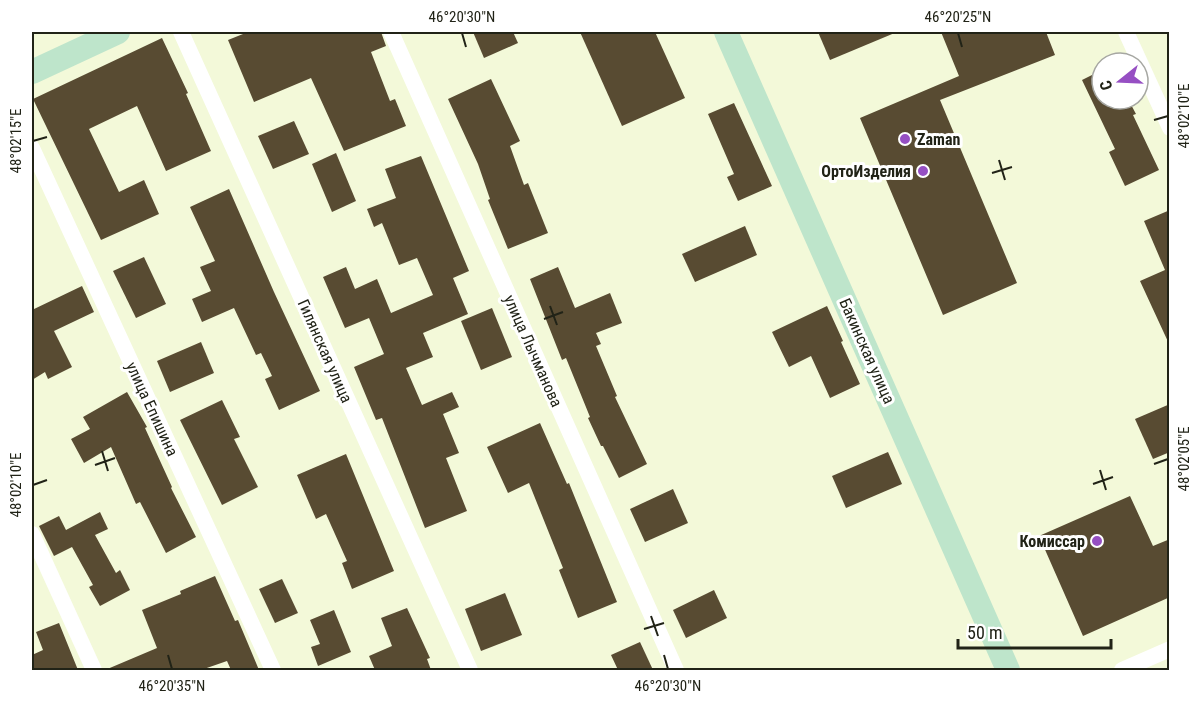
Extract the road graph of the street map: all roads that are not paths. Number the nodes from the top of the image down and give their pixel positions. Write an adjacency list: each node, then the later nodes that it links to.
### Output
1 (118, 32): 6 (main road)
2 (181, 32): 13 (street, Гилянская улица)
3 (391, 32): 14 (street, улица Лычманова)
4 (726, 32): 15 (main road, Бакинская улица)
5 (1126, 32): 7 (street)
6 (32, 72)
7 (1170, 128)
8 (32, 148): 12 (street, улица Епишина)
9 (32, 534): 11 (street)
10 (1170, 649): 16 (street)
11 (94, 670)
12 (273, 670)
13 (470, 670)
14 (676, 670)
15 (1008, 670)
16 (1122, 670)

